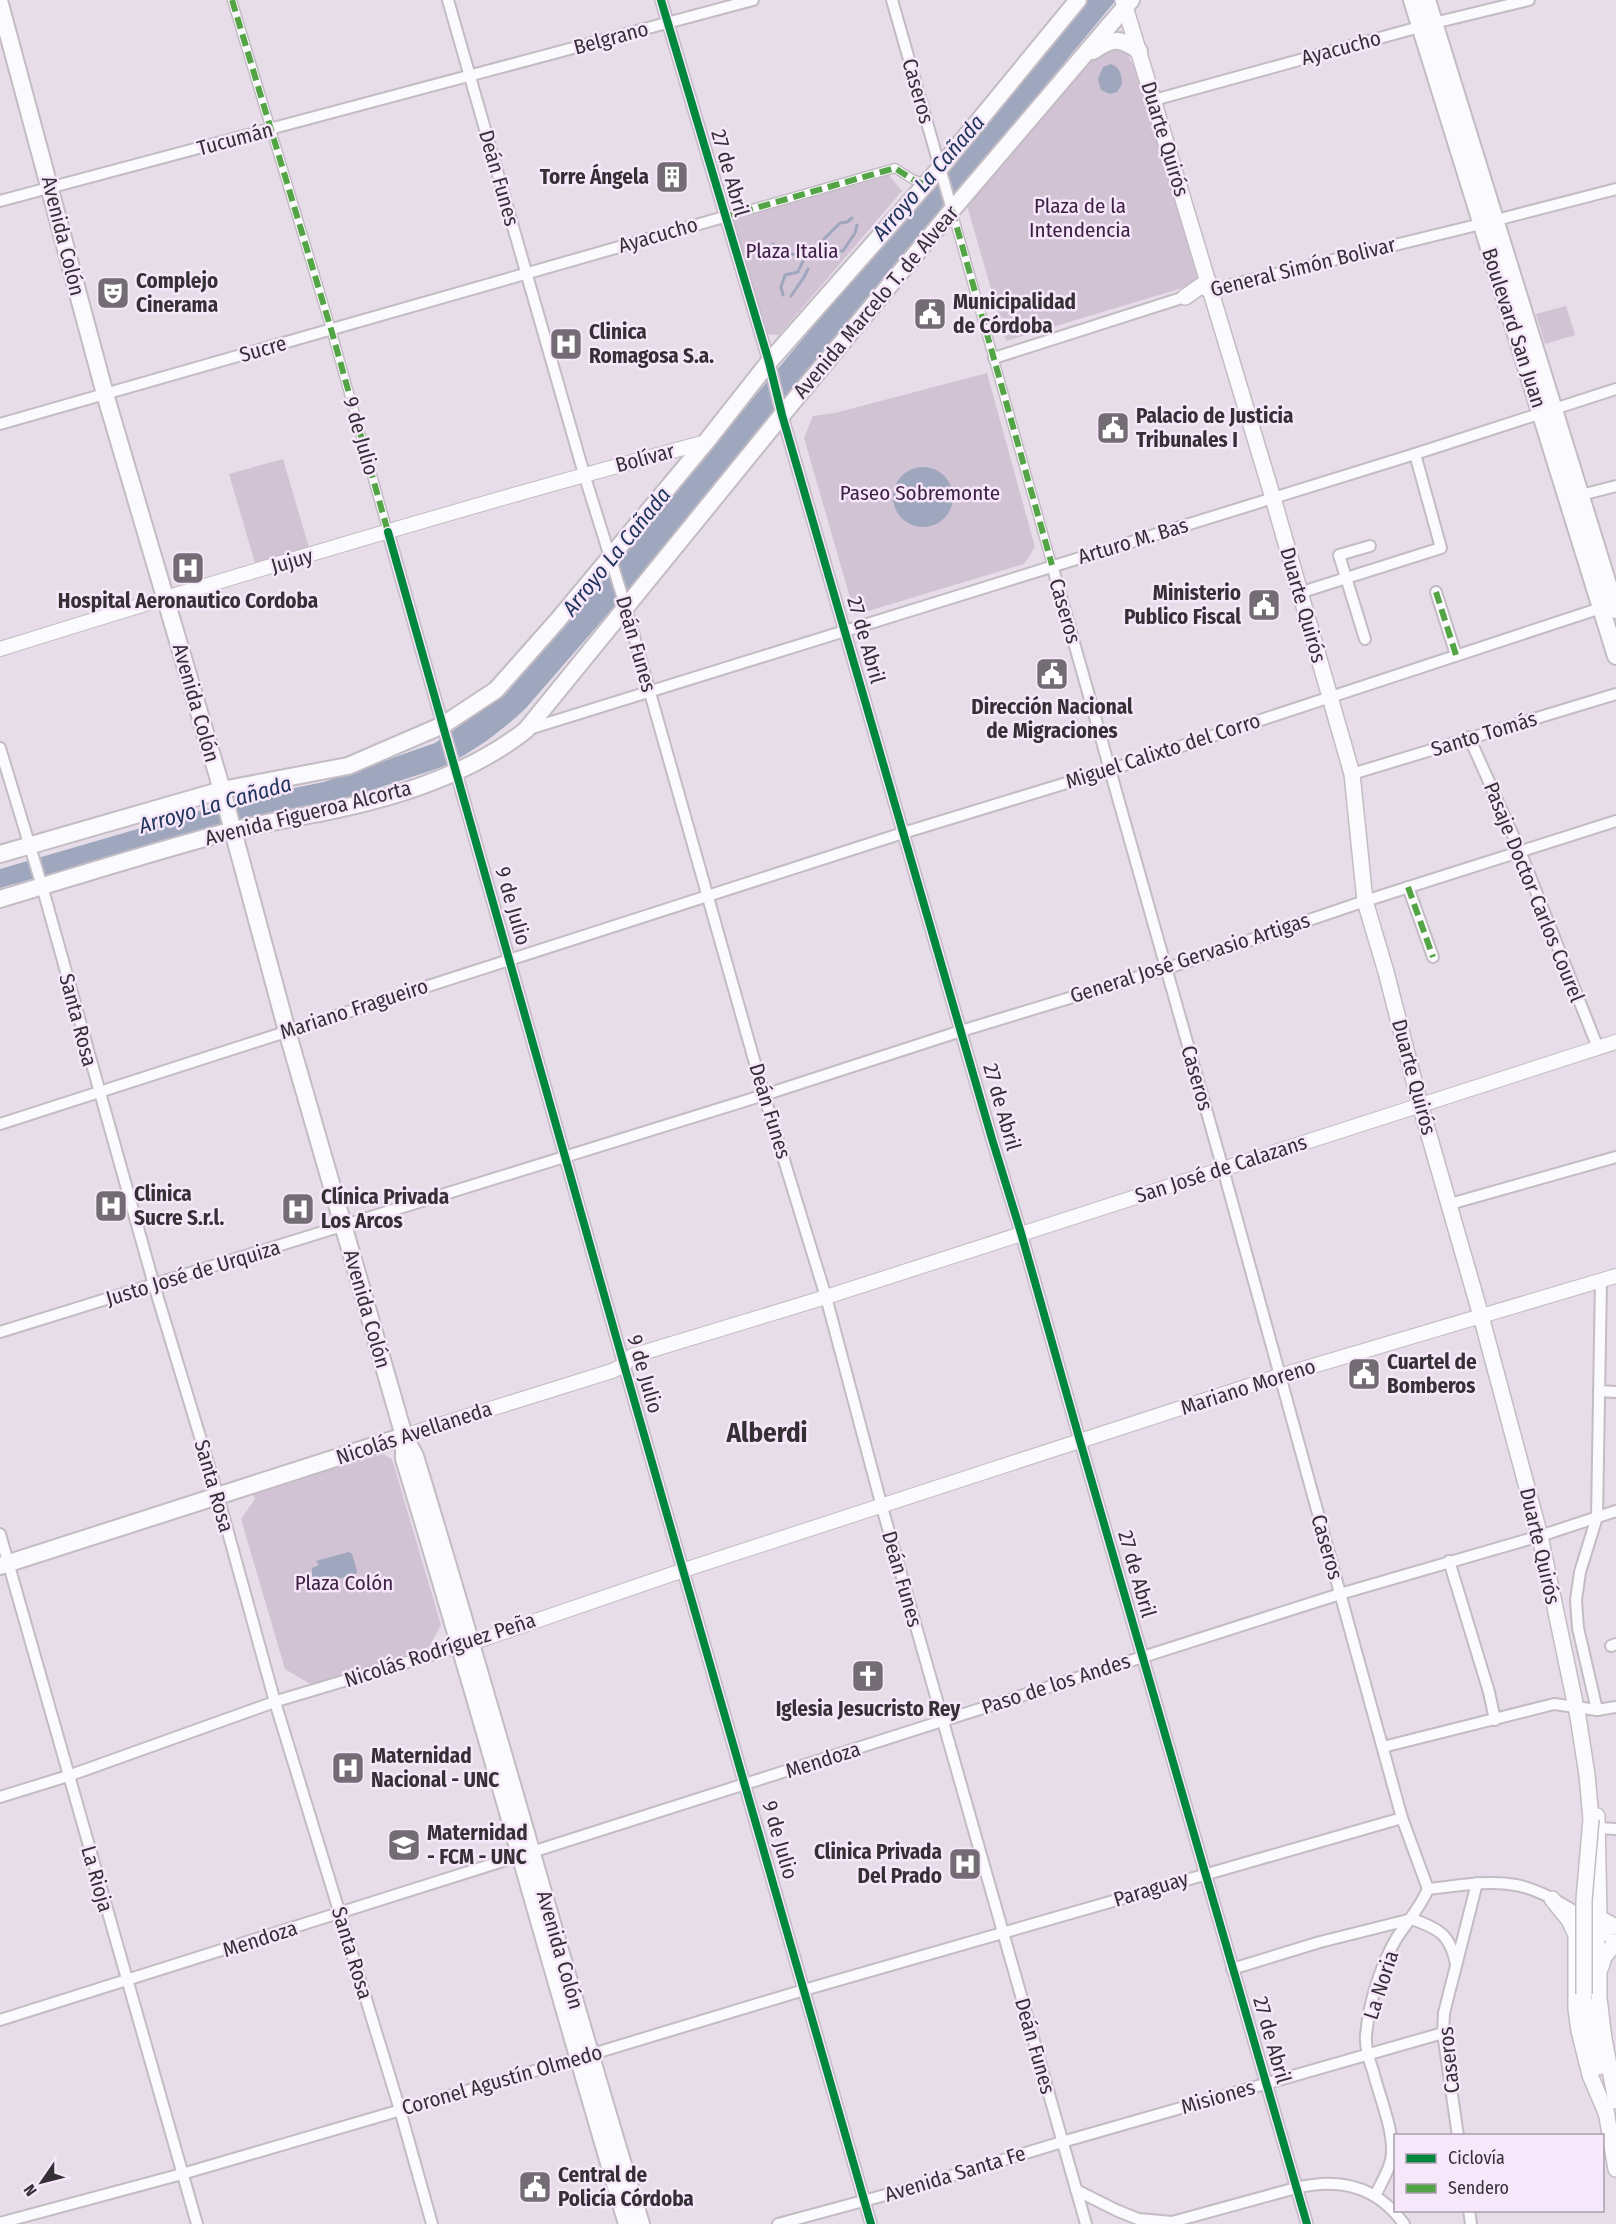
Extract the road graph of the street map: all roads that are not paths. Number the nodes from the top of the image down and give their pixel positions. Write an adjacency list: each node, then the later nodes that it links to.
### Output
1 (232, 0): 18 (street, 9 de Julio)
2 (448, 0): 16 (street, Deán Funes)
3 (661, 0): 12 (street, 27 de Abril)
4 (753, 0): 12 (street, Belgrano)
5 (892, 0): 19 (street, Caseros)
6 (1078, 0): 19 (main road, Avenida Marcelo T. de Alvear)
7 (1412, 0): 13 (main road, Boulevard San Juan)
8 (1427, 0): 13 (main road, Boulevard San Juan)
9 (1529, 0): 13 (street, Ayacucho)
10 (1127, 2): 14 (main road, Duarte Quirós); 15 (main road, Avenida Marcelo T. de Alvear)
11 (0, 4): 21 (main road, Avenida Colón)
12 (668, 23): 16 (street, Belgrano); 25 (street, 27 de Abril)
13 (1427, 25): 17 (street, Ayacucho); 26 (main road, Boulevard San Juan)
14 (1139, 51): 15 (main road); 17 (main road, Duarte Quirós)
15 (1084, 57): 24 (main road, Avenida Marcelo T. de Alvear)
16 (470, 76): 18 (street, Tucumán); 27 (street, Deán Funes)
17 (1154, 100): 28 (main road, Duarte Quirós)
18 (271, 129): 21 (street, Tucumán); 30 (street, 9 de Julio)
19 (940, 168): 20 (main road, Avenida Marcelo T. de Alvear); 24 (street, Caseros)
20 (926, 184): 25 (street, Ayacucho); 32 (main road, Avenida Marcelo T. de Alvear)
21 (51, 188): 23 (street, Tucumán); 34 (main road, Avenida Colón)
22 (1616, 189): 26 (street, General Simón Bolivar)
23 (0, 201)
24 (952, 210): 31 (street, Caseros); 36 (main road, Avenida Marcelo T. de Alvear)
25 (724, 217): 27 (street, Ayacucho); 32 (street, 27 de Abril)
26 (1488, 222): 28 (street, General Simón Bolivar); 35 (main road, Boulevard San Juan)
27 (526, 273): 30 (street, Sucre); 40 (street, Deán Funes)
28 (1209, 285): 29 (main road); 43 (main road, Duarte Quirós)
29 (1185, 297): 31 (street, General Simón Bolivar)
30 (331, 329): 34 (street, Sucre); 44 (street, 9 de Julio)
31 (994, 358): 47 (street, Caseros)
32 (769, 362): 36 (street, 27 de Abril); 38 (main road, Avenida Marcelo T. de Alvear)
33 (1616, 389): 35 (street, Arturo M. Bas)
34 (105, 394): 37 (street, Sucre); 51 (main road, Avenida Colón)
35 (1548, 411): 39 (street, Arturo M. Bas); 42 (main road, Boulevard San Juan); 52 (main road, Boulevard San Juan)
36 (783, 415): 53 (main road, Avenida Marcelo T. de Alvear); 54 (street, 27 de Abril)
37 (0, 424)
38 (706, 442): 40 (street, Bolívar); 46 (main road, Avenida Marcelo T. de Alvear)
39 (1415, 454): 43 (street, Arturo M. Bas); 48 (street)
40 (584, 474): 44 (street, Jujuy); 46 (street, Deán Funes)
41 (1616, 486): 42 (street)
42 (1581, 495): 52 (main road, Boulevard San Juan)
43 (1273, 498): 47 (street, Arturo M. Bas); 50 (main road, Duarte Quirós)
44 (388, 532): 51 (street, Jujuy); 62 (street, 9 de Julio)
45 (1370, 546): 48 (street)
46 (610, 556): 53 (street, Deán Funes); 62 (main road, Avenida Figueroa Alcorta)
47 (1052, 565): 54 (street, Arturo M. Bas); 66 (street, Caseros)
48 (1346, 577): 50 (street); 55 (street)
49 (1436, 592): 57 (street)
50 (1299, 593): 61 (main road, Duarte Quirós)
51 (165, 598): 56 (street, Jujuy); 69 (main road, Avenida Colón)
52 (1612, 606): 57 (street, Miguel Calixto del Corro); 58 (main road, Boulevard San Juan)
53 (626, 608): 59 (street, Deán Funes); 63 (main road, Avenida Figueroa Alcorta)
54 (845, 630): 59 (street, Arturo M. Bas); 72 (street, 27 de Abril)
55 (1365, 639)
56 (0, 649)
57 (1456, 655): 61 (street, Miguel Calixto del Corro)
58 (1616, 656)
59 (650, 691): 63 (street, Arturo M. Bas); 78 (street, Deán Funes)
60 (1616, 694): 64 (street, Santo Tomás)
61 (1329, 696): 66 (street, Miguel Calixto del Corro); 68 (main road, Duarte Quirós)
62 (443, 725): 67 (street, 9 de Julio); 69 (main road, Avenida Figueroa Alcorta)
63 (526, 730): 67 (main road, Avenida Figueroa Alcorta)
64 (1469, 737): 68 (street, Santo Tomás); 74 (street, Pasaje Doctor Carlos Courel)
65 (0, 748): 73 (street, Santa Rosa)
66 (1109, 770): 72 (street, Miguel Calixto del Corro); 83 (street, Caseros)
67 (456, 772): 71 (main road, Avenida Figueroa Alcorta); 82 (street, 9 de Julio)
68 (1352, 774): 80 (main road, Duarte Quirós)
69 (222, 790): 71 (main road, Avenida Colón); 73 (main road, Avenida Figueroa Alcorta)
70 (1616, 821): 74 (street, General José Gervasio Artigas)
71 (232, 831): 76 (main road, Avenida Figueroa Alcorta); 84 (main road, Avenida Colón)
72 (903, 832): 78 (street, Miguel Calixto del Corro); 85 (street, 27 de Abril)
73 (29, 844): 75 (main road, Avenida Figueroa Alcorta); 76 (street, Santa Rosa)
74 (1520, 851): 77 (street, General José Gervasio Artigas); 87 (street, Pasaje Doctor Carlos Courel)
75 (0, 854)
76 (42, 886): 79 (main road, Avenida Figueroa Alcorta); 88 (street, Santa Rosa)
77 (1408, 887): 80 (street, General José Gervasio Artigas); 81 (street)
78 (708, 896): 82 (street, Mariano Fragueiro); 89 (street, Deán Funes)
79 (0, 899)
80 (1365, 901): 83 (street, General José Gervasio Artigas); 90 (main road, Duarte Quirós)
81 (1433, 957)
82 (510, 959): 84 (street, Mariano Fragueiro); 92 (street, 9 de Julio)
83 (1165, 969): 85 (street, General José Gervasio Artigas); 94 (street, Caseros)
84 (287, 1031): 88 (street, Mariano Fragueiro); 96 (main road, Avenida Colón)
85 (961, 1031): 89 (street, General José Gervasio Artigas); 97 (street, 27 de Abril)
86 (1616, 1041): 87 (street, San José de Calazans)
87 (1598, 1048): 90 (street, San José de Calazans)
88 (98, 1092): 91 (street, Mariano Fragueiro); 100 (street, Santa Rosa)
89 (765, 1095): 92 (street, Justo José de Urquiza); 101 (street, Deán Funes)
90 (1420, 1104): 94 (street, San José de Calazans); 95 (main road, Duarte Quirós)
91 (0, 1124)
92 (566, 1157): 96 (street, Justo José de Urquiza); 104 (street, 9 de Julio)
93 (1616, 1157): 95 (street)
94 (1223, 1169): 97 (street, San José de Calazans); 105 (street, Caseros)
95 (1450, 1204): 102 (main road, Duarte Quirós)
96 (343, 1226): 100 (street, Justo José de Urquiza); 108 (main road, Avenida Colón)
97 (1021, 1233): 101 (street, San José de Calazans); 109 (street, 27 de Abril)
98 (1616, 1275): 99 (street, Mariano Moreno)
99 (1601, 1280): 102 (street, Mariano Moreno); 106 (street)
100 (154, 1285): 103 (street, Justo José de Urquiza); 110 (street, Santa Rosa)
101 (826, 1297): 104 (street, Nicolás Avellaneda); 111 (street, Deán Funes)
102 (1481, 1316): 105 (street, Mariano Moreno); 115 (main road, Duarte Quirós)
103 (0, 1332)
104 (624, 1365): 108 (street, Nicolás Avellaneda); 118 (street, 9 de Julio)
105 (1279, 1376): 109 (street, Mariano Moreno); 119 (street, Caseros)
106 (1599, 1391): 107 (street); 113 (street)
107 (1616, 1392)
108 (404, 1436): 110 (main road, Nicolás Avellaneda); 120 (main road, Avenida Colón)
109 (1080, 1441): 111 (street, Mariano Moreno); 121 (street, 27 de Abril)
110 (218, 1496): 117 (main road, Nicolás Avellaneda); 122 (street, Santa Rosa)
111 (882, 1507): 118 (street, Nicolás Rodríguez Peña); 126 (street, Deán Funes)
112 (1616, 1511): 113 (street, Paso de los Andes)
113 (1597, 1517): 115 (street, Paso de los Andes); 125 (street)
114 (0, 1534): 117 (street, La Rioja)
115 (1540, 1536): 116 (street, Paso de los Andes); 123 (main road, Duarte Quirós)
116 (1449, 1561): 119 (street, Paso de los Andes); 127 (street)
117 (4, 1565): 130 (street, La Rioja)
118 (684, 1570): 120 (street, Nicolás Rodríguez Peña); 131 (street, 9 de Julio)
119 (1340, 1594): 121 (street, Paso de los Andes); 128 (street, Caseros)
120 (466, 1644): 122 (street, Nicolás Rodríguez Peña); 136 (main road, Avenida Colón)
121 (1142, 1657): 126 (street, Paso de los Andes); 137 (street, 27 de Abril)
122 (274, 1702): 130 (street, Nicolás Rodríguez Peña); 142 (street, Santa Rosa)
123 (1576, 1706): 125 (street); 127 (street); 129 (main road, Duarte Quirós)
124 (1616, 1707): 125 (street)
125 (1597, 1710)
126 (942, 1720): 131 (street, Mendoza); 145 (street, Deán Funes)
127 (1495, 1720): 128 (street)
128 (1383, 1747): 133 (street, Caseros)
129 (1587, 1775): 134 (main road, Duarte Quirós); 141 (main road)
130 (68, 1776): 132 (street, Nicolás Rodríguez Peña); 151 (street, La Rioja)
131 (746, 1785): 136 (street, Mendoza); 152 (street, 9 de Julio)
132 (0, 1797)
133 (1402, 1818): 137 (street, Paraguay); 139 (street, Caseros)
134 (1594, 1824): 135 (street); 144 (main road); 160 (main road, Duarte Quirós, bridge)
135 (1616, 1828)
136 (526, 1854): 142 (street, Mendoza); 156 (main road, Avenida Colón)
137 (1204, 1873): 145 (street, Paraguay); 149 (street, 27 de Abril)
138 (1477, 1883): 139 (street); 140 (street); 148 (street, Caseros)
139 (1428, 1889): 143 (street)
140 (1552, 1899): 141 (street); 147 (main road)
141 (1576, 1907): 144 (main road)
142 (339, 1913): 151 (street, Mendoza); 159 (street, Santa Rosa)
143 (1412, 1919): 148 (street); 149 (street); 155 (street, La Noria)
144 (1598, 1922): 146 (main road); 147 (main road); 150 (main road)
145 (1003, 1933): 152 (street, Coronel Agustín Olmedo); 162 (street, Deán Funes)
146 (1616, 1937): 150 (main road)
147 (1577, 1952): 160 (main road)
148 (1456, 1967): 154 (street, Caseros)
149 (1232, 1969): 157 (street, 27 de Abril)
150 (1599, 1973): 158 (main road)
151 (126, 1982): 153 (street, Mendoza); 164 (street, La Rioja)
152 (804, 1990): 156 (street, Coronel Agustín Olmedo); 168 (street, 9 de Julio)
153 (0, 2020)
154 (1443, 2033): 155 (street, Misiones); 161 (street, Caseros)
155 (1368, 2054): 157 (street, Misiones); 167 (street, La Noria)
156 (583, 2057): 159 (street, Coronel Agustín Olmedo); 172 (main road, Avenida Colón); 173 (main road, Avenida Colón)
157 (1266, 2084): 162 (street, Misiones); 165 (street, 27 de Abril)
158 (1616, 2101)
159 (400, 2110): 164 (street, Coronel Agustín Olmedo); 171 (street, Santa Rosa)
160 (1607, 2115): 163 (main road, Duarte Quirós)
161 (1458, 2134)
162 (1062, 2142): 166 (street, Deán Funes); 168 (street, Avenida Santa Fe)
163 (1616, 2169)
164 (182, 2174): 169 (street, Coronel Agustín Olmedo); 170 (street, La Rioja)
165 (1296, 2188): 166 (street); 167 (street); 177 (street, 27 de Abril)
166 (1076, 2190): 176 (street, Deán Funes)
167 (1376, 2194): 178 (street)
168 (865, 2201): 174 (street, Avenida Santa Fe); 175 (street, 9 de Julio)
169 (0, 2223)
170 (197, 2224)
171 (432, 2224)
172 (627, 2224)
173 (641, 2224)
174 (778, 2224)
175 (871, 2224)
176 (1086, 2224)
177 (1307, 2224)
178 (1404, 2224)

